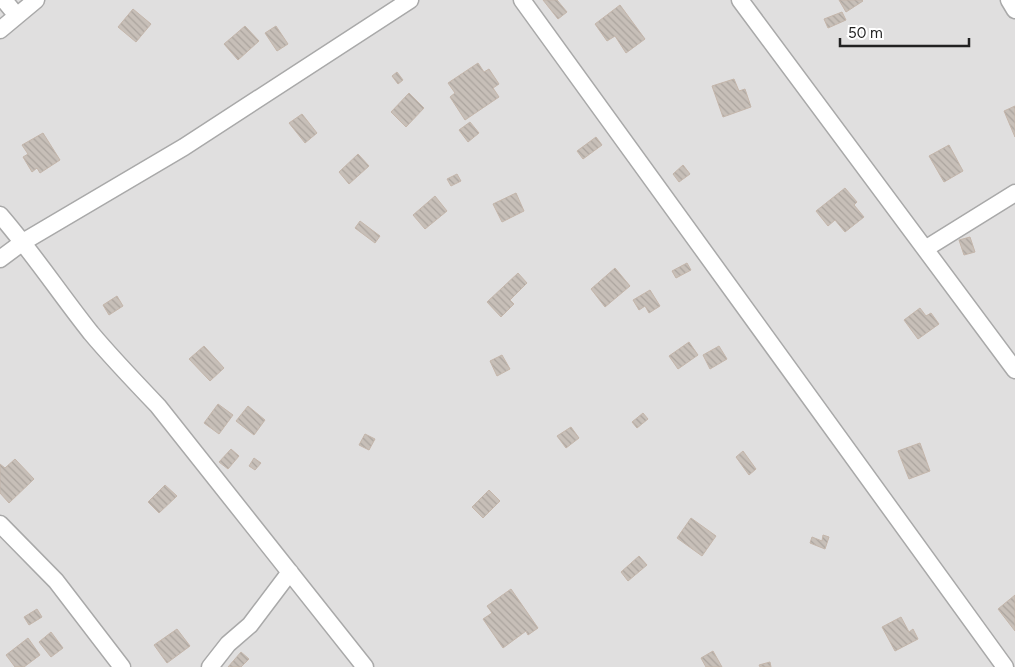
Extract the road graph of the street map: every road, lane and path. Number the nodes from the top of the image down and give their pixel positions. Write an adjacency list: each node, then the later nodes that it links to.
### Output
1 (4, 0): 8 (street)
2 (36, 0): 8 (street)
3 (410, 0): 12 (street)
4 (522, 0): 21 (street)
5 (740, 0): 13 (street)
6 (1009, 0): 7 (street)
7 (1015, 10)
8 (17, 16): 9 (street)
9 (0, 30)
10 (1015, 193): 13 (street)
11 (0, 215): 12 (street)
12 (23, 242): 14 (street); 17 (street)
13 (925, 248): 15 (street)
14 (0, 259)
15 (1015, 370)
16 (0, 524): 18 (street)
17 (290, 572): 19 (street); 20 (street)
18 (122, 667)
19 (210, 667)
20 (365, 667)
21 (1005, 667)

